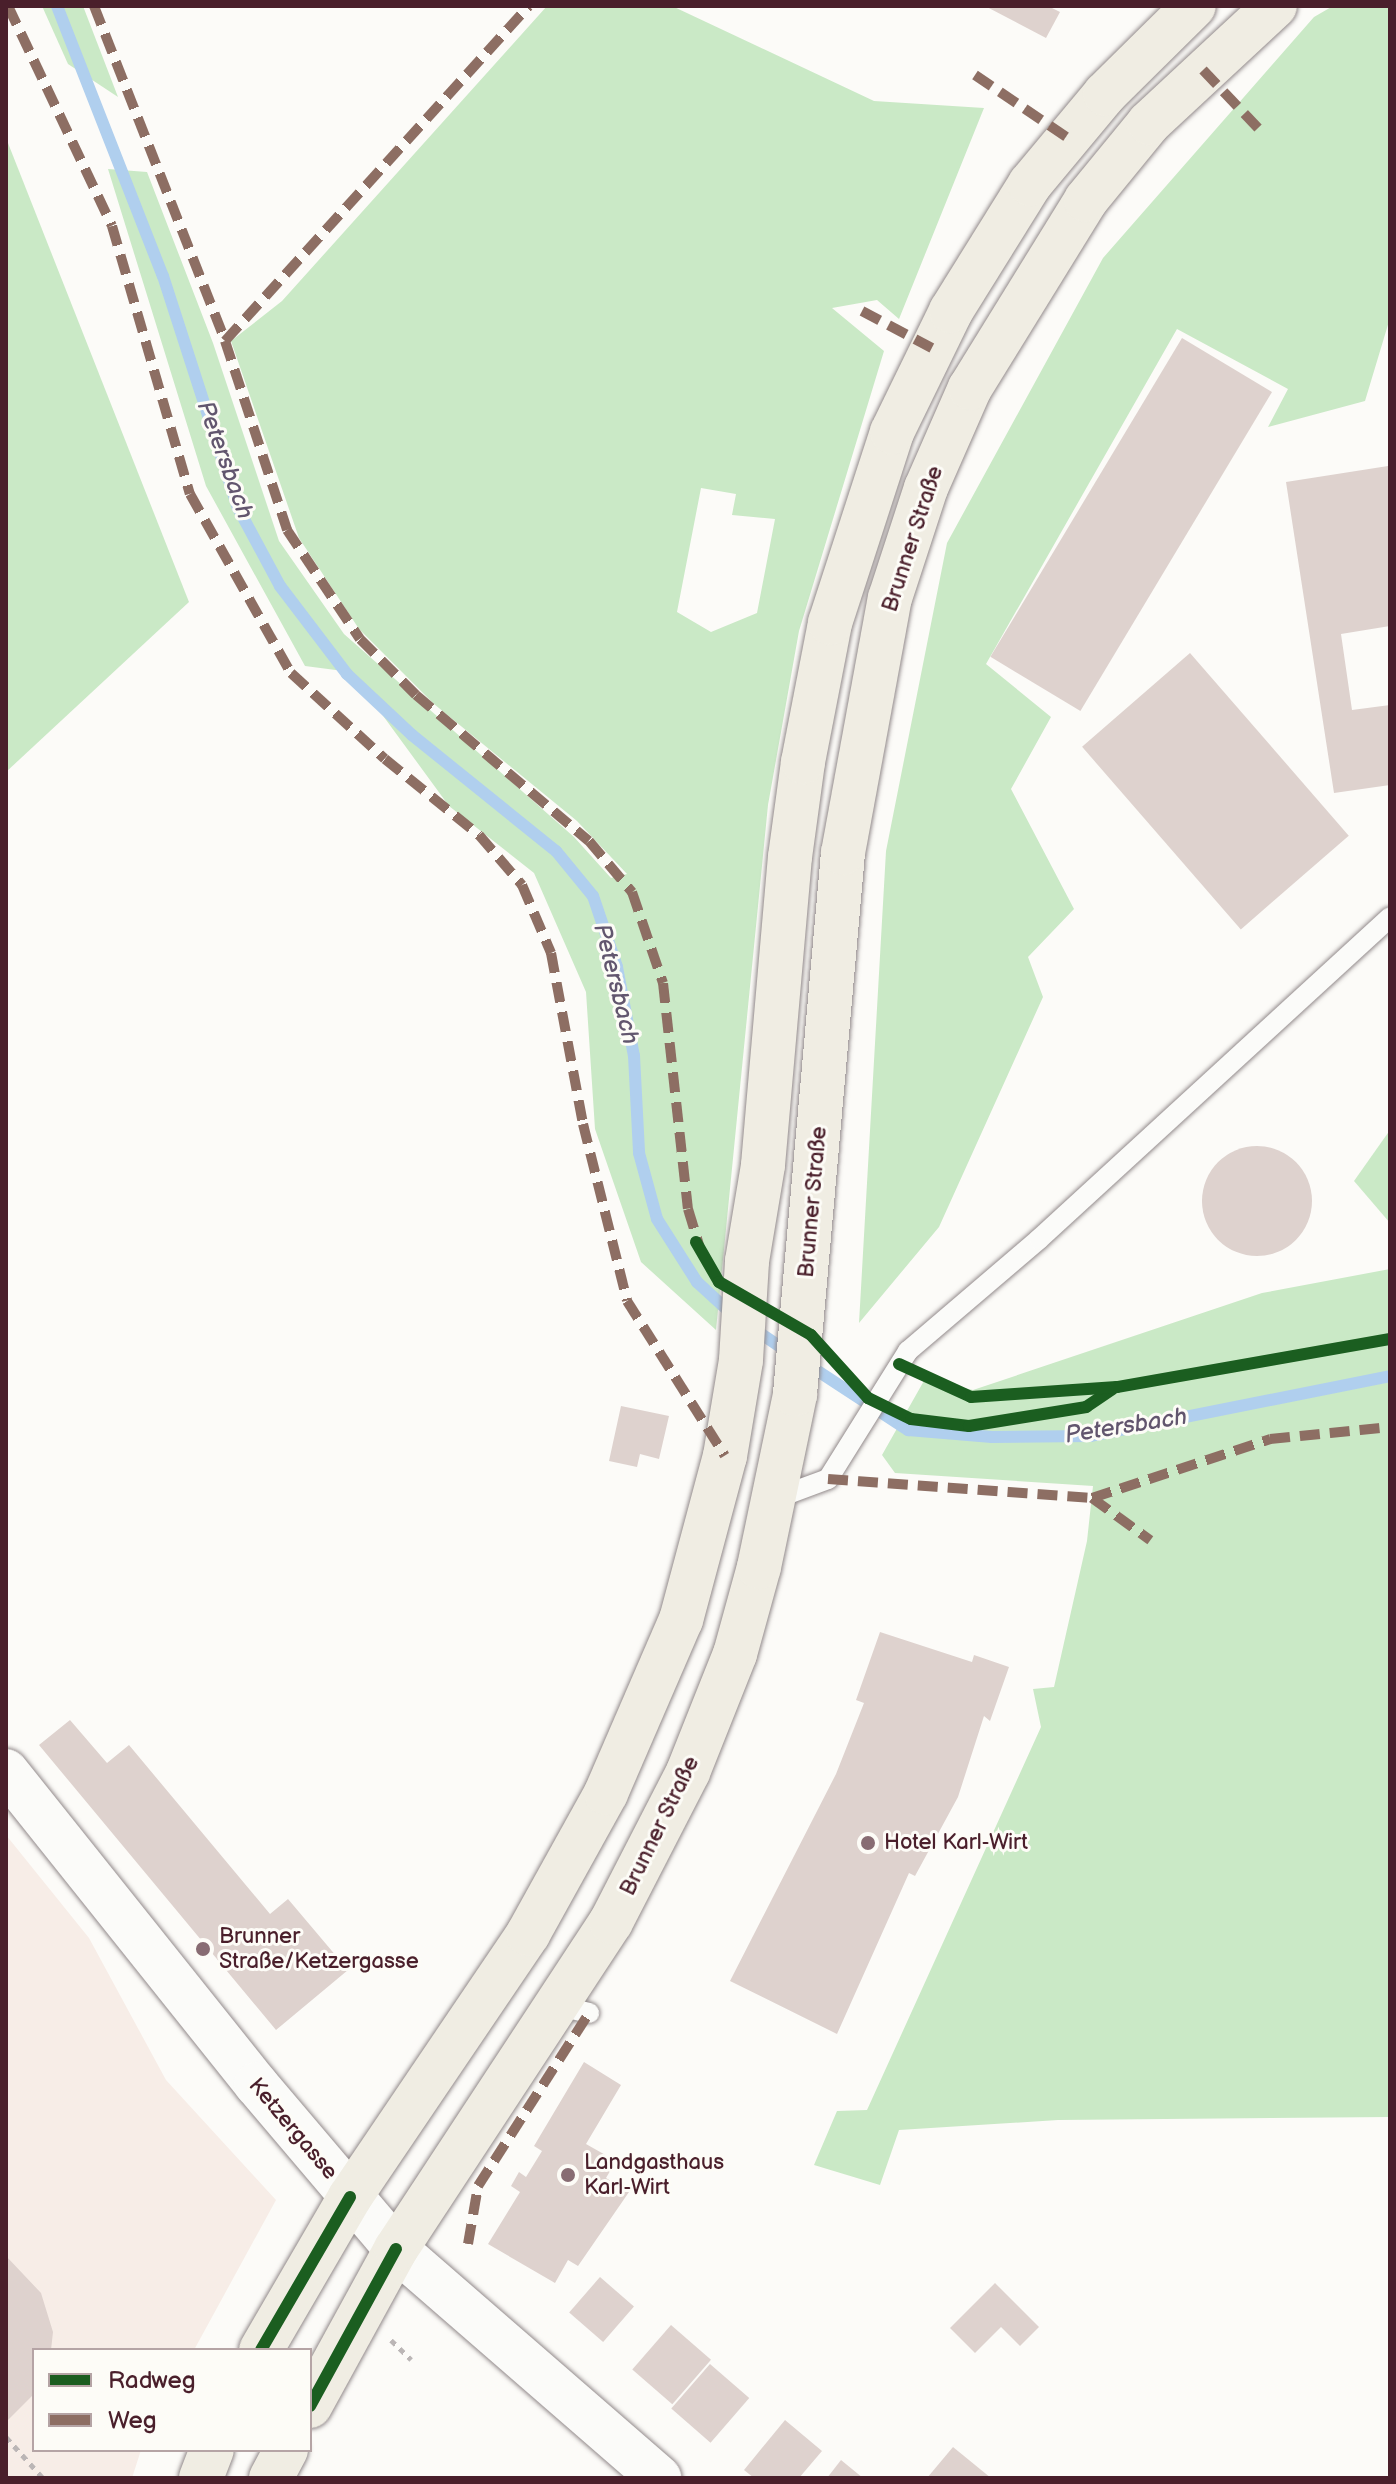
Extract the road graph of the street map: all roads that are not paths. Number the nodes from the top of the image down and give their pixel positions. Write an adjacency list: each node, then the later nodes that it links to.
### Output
1 (1194, 6): 6 (main road)
2 (1275, 6): 4 (main road, Brunner Straße)
3 (1390, 917): 4 (lane)
4 (774, 1499): 7 (main road, Brunner Straße)
5 (6, 1771): 6 (main road, Ketzergasse)
6 (350, 2197): 7 (main road, Ketzergasse); 8 (main road)
7 (396, 2249): 9 (main road, Brunner Straße); 14 (main road, Ketzergasse)
8 (262, 2348)
9 (312, 2402)
10 (211, 2452): 12 (main road)
11 (285, 2452): 13 (main road)
12 (201, 2478)
13 (271, 2478)
14 (659, 2478)

